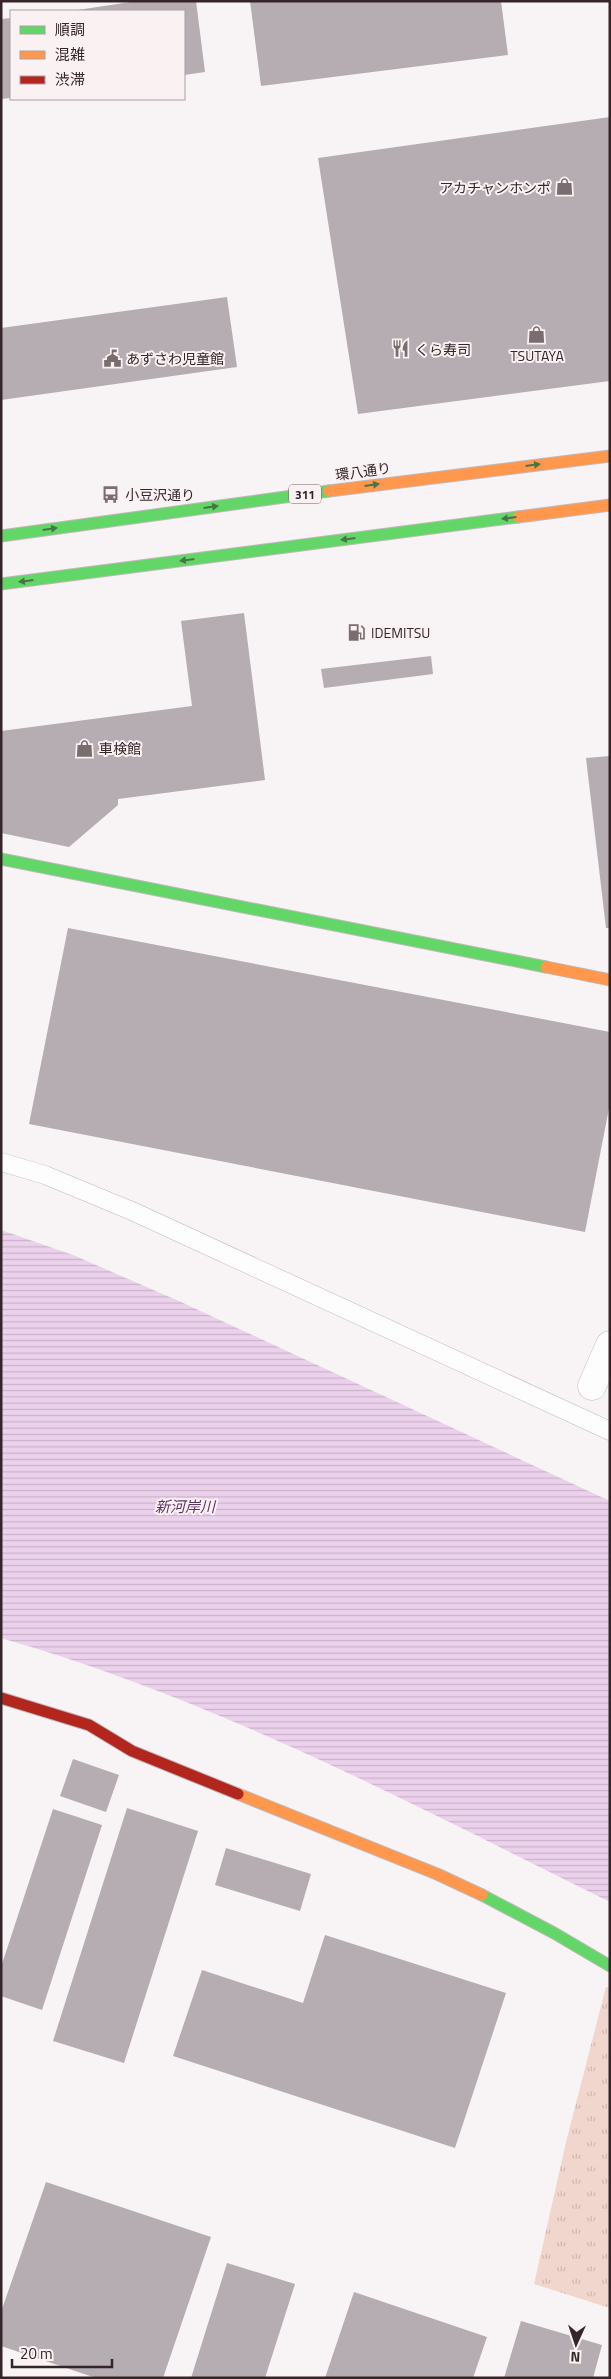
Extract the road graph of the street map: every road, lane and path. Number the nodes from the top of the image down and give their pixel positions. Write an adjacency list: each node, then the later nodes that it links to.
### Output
1 (610, 456): 3 (street, 環八通り / 311, one-way to 1)
2 (610, 505): 4 (street, one-way to 4)
3 (1, 536)
4 (1, 584)
5 (1, 859): 6 (street)
6 (610, 980)
7 (1, 1162): 10 (lane)
8 (610, 1345): 9 (street)
9 (592, 1386)
10 (610, 1431)
11 (1, 1698): 12 (street)
12 (610, 1966)

